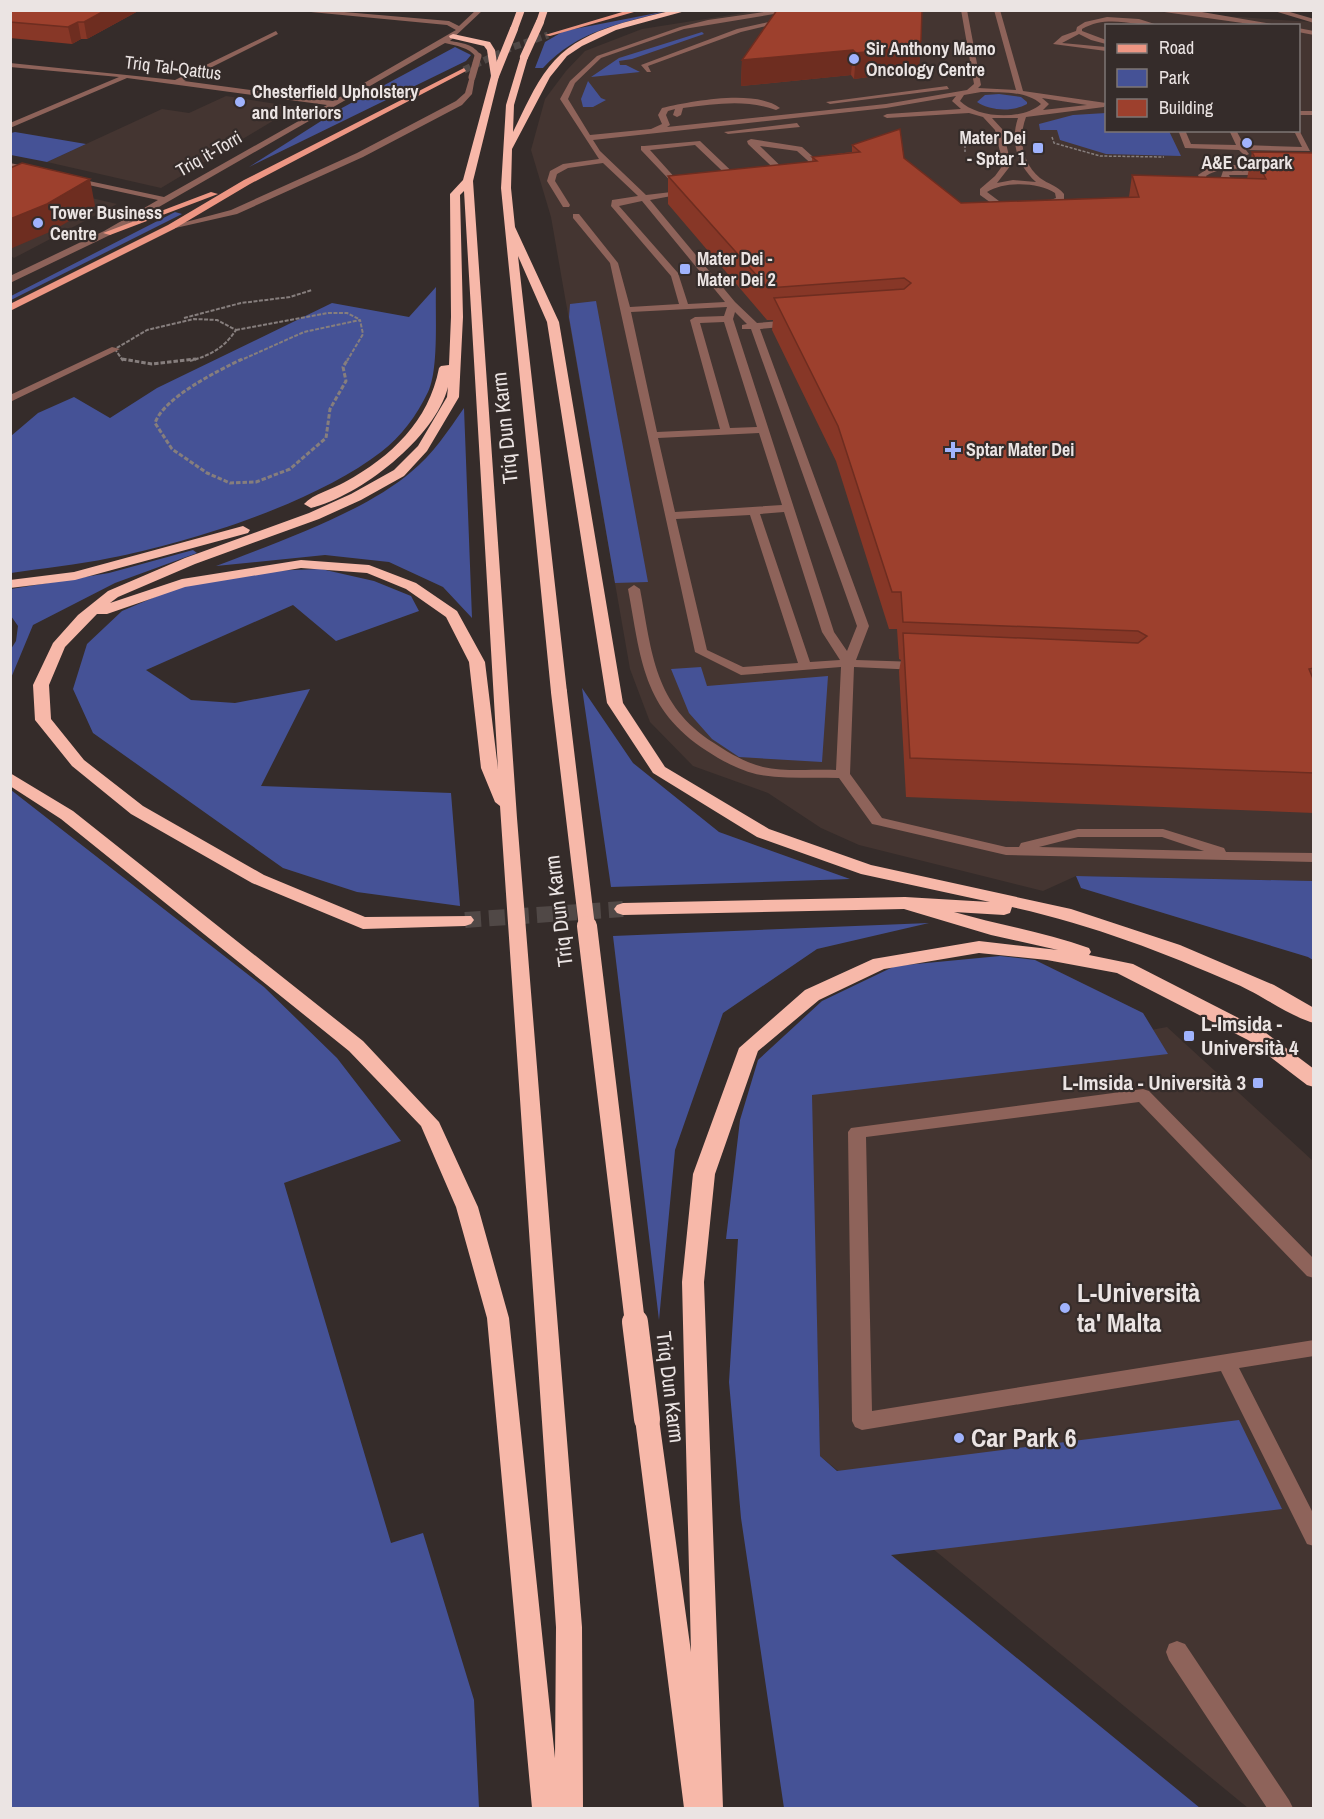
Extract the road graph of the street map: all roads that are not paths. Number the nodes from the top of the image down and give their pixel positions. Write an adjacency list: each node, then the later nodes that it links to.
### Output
1 (293, 10): 23 (street)
2 (480, 10): 23 (street, Triq it-Torri)
3 (521, 10): 34 (highway, Triq Dun Karm, bridge)
4 (544, 10): 70 (highway, Triq Dun Karm, bridge)
5 (638, 10): 24 (main road)
6 (686, 10): 70 (highway)
7 (795, 10): 14 (street)
8 (964, 10): 36 (street)
9 (997, 10): 37 (street)
10 (1153, 10): 13 (street)
11 (1274, 10): 12 (street)
12 (1293, 13): 16 (street)
13 (1240, 19): 18 (street); 19 (street)
14 (708, 22): 20 (street); 64 (street)
15 (785, 22): 20 (street)
16 (1314, 23)
17 (1149, 24): 21 (street)
18 (1232, 24)
19 (1269, 24)
20 (739, 30): 32 (street)
21 (1079, 32): 25 (street); 27 (street)
22 (276, 33): 35 (street)
23 (456, 33): 26 (street, Triq it-Torri); 34 (highway)
24 (548, 35)
25 (1064, 37): 28 (street); 29 (street)
26 (443, 41): 40 (street, Triq it-Torri); 99 (street, bridge)
27 (1105, 45)
28 (1105, 46)
29 (1105, 46)
30 (10, 65): 33 (street, Triq Tal-Qattus)
31 (464, 70): 83 (main road)
32 (649, 71)
33 (126, 76): 35 (street, Triq Tal-Qattus); 53 (street)
34 (495, 76): 81 (highway, Triq Dun Karm)
35 (175, 83): 40 (street, Triq Tal-Qattus)
36 (978, 85): 38 (street); 46 (street)
37 (1020, 92): 38 (street); 39 (street)
38 (965, 94): 45 (street); 46 (street)
39 (1032, 95): 43 (street); 47 (street)
40 (332, 103): 94 (street, Triq it-Torri)
41 (694, 105): 42 (street); 44 (street); 52 (street)
42 (680, 106): 52 (street); 56 (street)
43 (1105, 106): 47 (street)
44 (776, 108)
45 (967, 111): 48 (street); 50 (street)
46 (816, 113): 52 (street)
47 (1032, 114): 49 (street)
48 (986, 115): 49 (street); 91 (street)
49 (1023, 115): 86 (street)
50 (881, 117)
51 (10, 120): 53 (street)
52 (689, 120): 56 (street)
53 (21, 121): 55 (street)
54 (804, 125): 57 (street)
55 (10, 126)
56 (669, 127): 58 (street); 64 (street)
57 (759, 129): 58 (street); 65 (street)
58 (730, 132): 62 (street)
59 (1182, 132): 67 (street)
60 (1233, 132): 67 (street)
61 (1298, 132): 69 (street)
62 (719, 133)
63 (696, 136): 66 (street)
64 (588, 138): 71 (street)
65 (751, 142): 79 (street); 82 (street)
66 (617, 144)
67 (1241, 147): 69 (street); 75 (street)
68 (607, 148): 71 (street)
69 (1307, 149): 72 (street)
70 (508, 151): 100 (highway, Triq Dun Karm)
71 (597, 152): 73 (street)
72 (1314, 158)
73 (605, 160): 93 (street); 95 (street)
74 (10, 165): 76 (street)
75 (1254, 170): 75 (street); 77 (street)
76 (43, 172)
77 (1279, 173)
78 (65, 177): 94 (street)
79 (821, 178)
80 (801, 180): 82 (street)
81 (468, 181): 109 (highway); 129 (highway, Triq Dun Karm)
82 (792, 181): 84 (street)
83 (247, 182): 99 (main road); 101 (main road)
84 (782, 182)
85 (753, 185): 87 (street)
86 (1045, 185): 91 (street); 92 (street)
87 (743, 186): 88 (street); 90 (street)
88 (732, 188)
89 (698, 191): 90 (street)
90 (687, 192): 93 (street)
91 (985, 192): 92 (street); 97 (street)
92 (1060, 194): 96 (street)
93 (643, 197): 105 (street); 106 (street)
94 (164, 199): 101 (street, Triq it-Torri)
95 (566, 204)
96 (1069, 206)
97 (985, 210)
98 (576, 216): 108 (street)
99 (171, 228): 107 (main road)
100 (511, 228): 135 (highway); 147 (highway, Triq Dun Karm, bridge)
101 (107, 233): 103 (street, Triq it-Torri)
102 (10, 271): 103 (street)
103 (21, 275): 104 (street, Triq it-Torri)
104 (10, 280)
105 (732, 303): 106 (street); 110 (street); 112 (street)
106 (684, 307): 108 (street)
107 (10, 308)
108 (626, 310): 117 (street)
109 (457, 317): 121 (highway); 123 (highway)
110 (729, 323): 112 (street); 115 (street); 116 (street)
111 (799, 323): 112 (street)
112 (754, 326): 124 (street)
113 (115, 349): 114 (street)
114 (10, 399)
115 (763, 430): 116 (street); 118 (street)
116 (726, 432): 117 (street)
117 (652, 435): 120 (street)
118 (788, 508): 119 (street); 124 (street)
119 (754, 511): 120 (street); 125 (street)
120 (670, 516): 125 (street)
121 (10, 584)
122 (634, 589): 127 (street)
123 (83, 618): 129 (highway); 136 (highway)
124 (848, 663): 125 (street); 126 (street); 127 (street)
125 (805, 666)
126 (931, 667)
127 (843, 774): 130 (street)
128 (10, 778): 145 (highway)
129 (509, 818): 146 (highway, Triq Dun Karm)
130 (1006, 851): 131 (street); 131 (street)
131 (1237, 857): 132 (street)
132 (1314, 858)
133 (904, 903): 134 (highway); 135 (highway); 137 (highway)
134 (623, 909)
135 (1065, 913): 138 (highway)
136 (465, 920)
137 (1126, 968): 139 (highway); 148 (highway)
138 (1314, 1017)
139 (1314, 1080)
140 (1314, 1271): 142 (street)
141 (1314, 1348): 142 (street)
142 (1227, 1364): 143 (street)
143 (1314, 1537)
144 (1178, 1652): 149 (street)
145 (546, 1809)
146 (569, 1809)
147 (698, 1809)
148 (709, 1809)
149 (1281, 1809)

